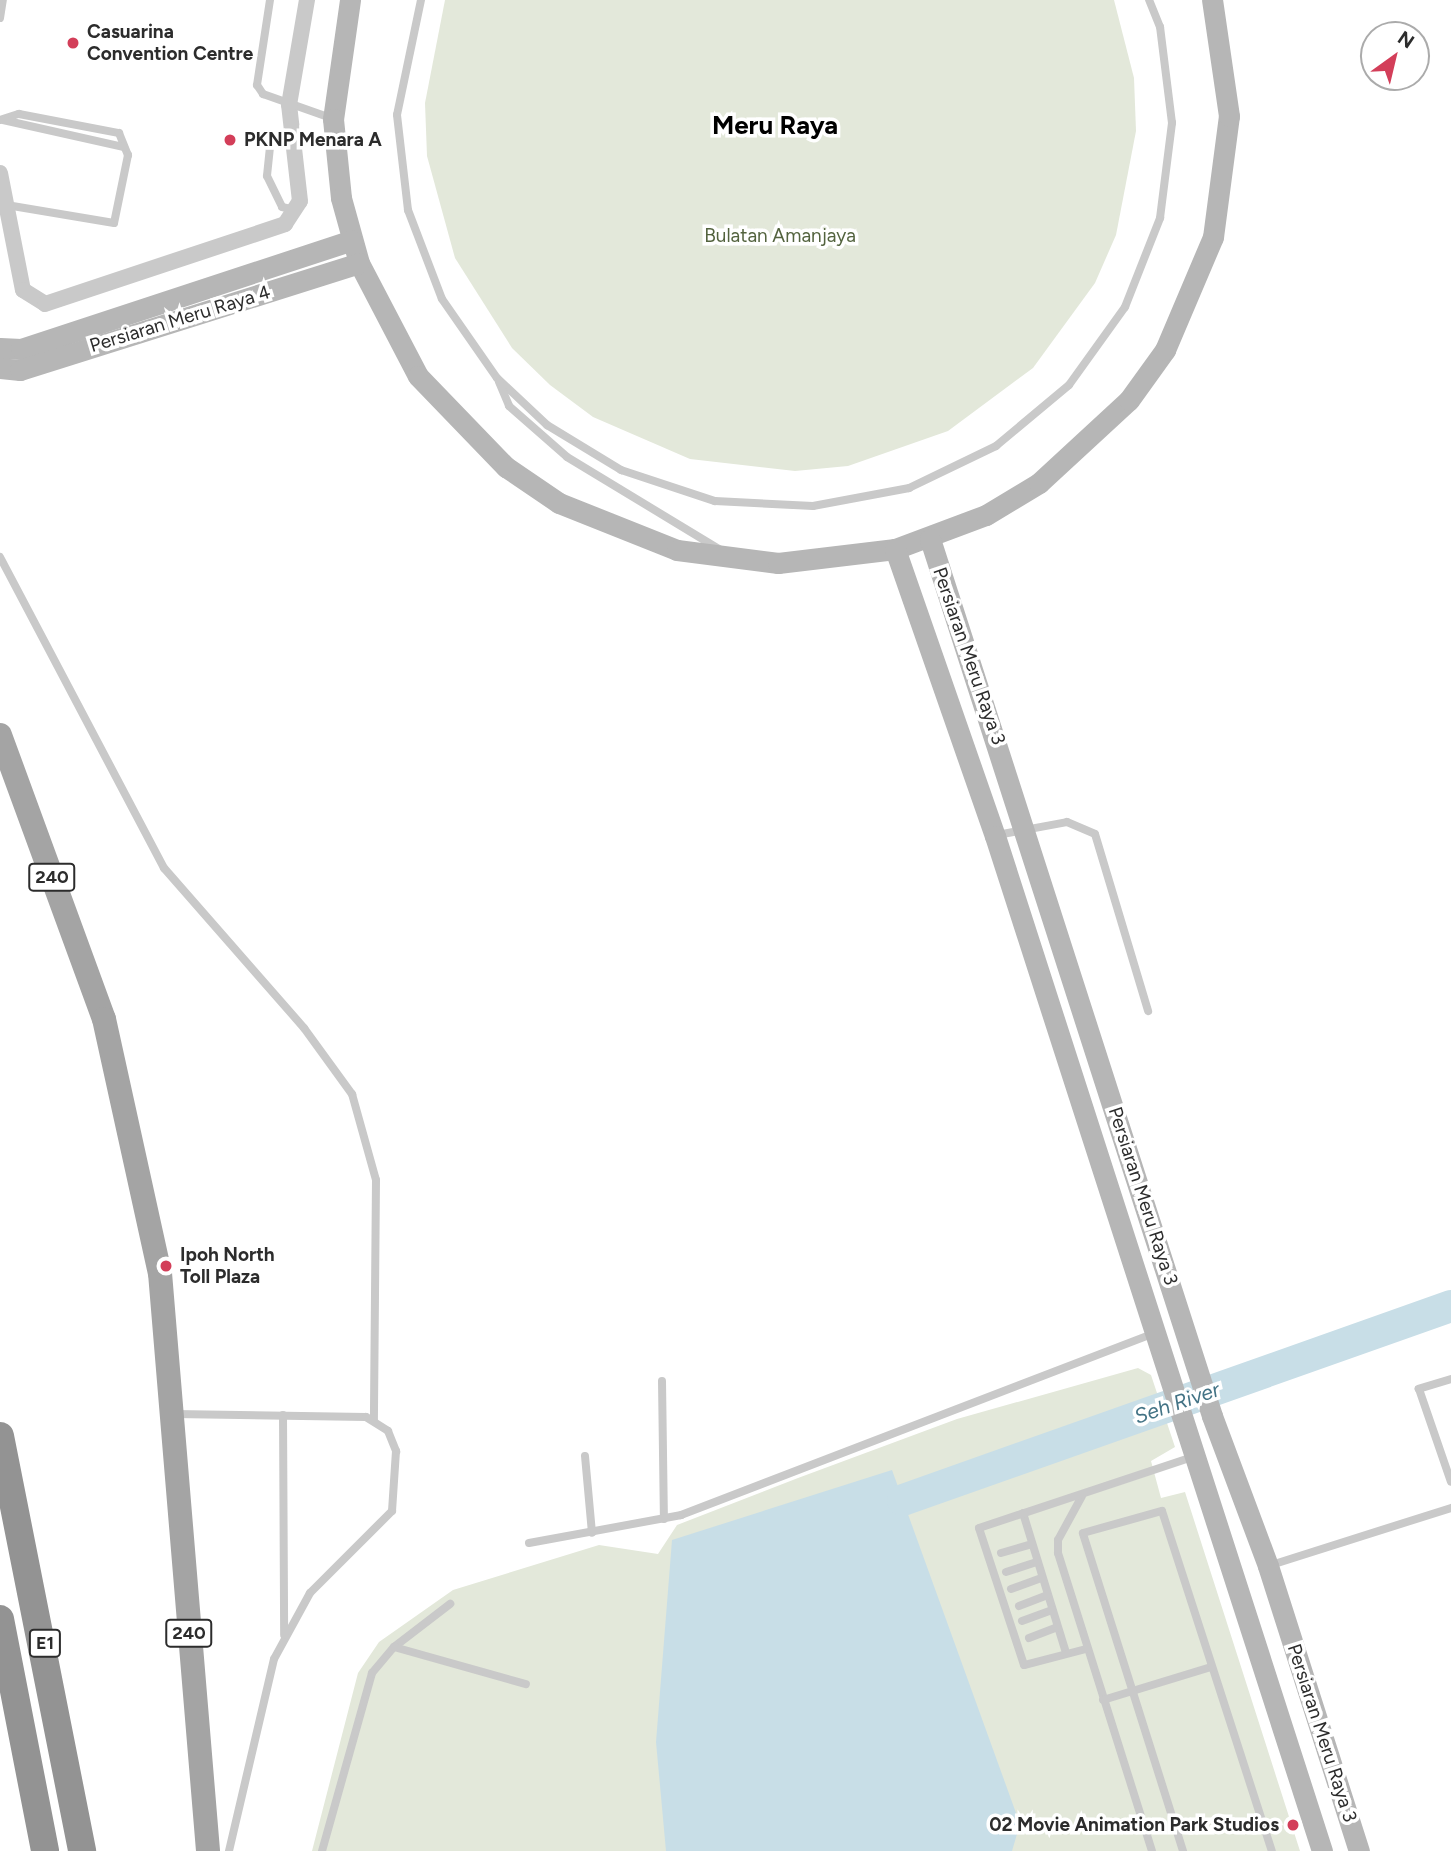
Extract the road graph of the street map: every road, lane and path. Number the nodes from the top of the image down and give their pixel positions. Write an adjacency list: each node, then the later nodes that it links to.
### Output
1 (3, 0): 8 (lane)
2 (270, 0): 9 (lane)
3 (307, 0): 9 (street)
4 (350, 0): 10 (street)
5 (421, 0): 20 (lane)
6 (1149, 0): 20 (lane)
7 (1212, 0): 21 (street)
8 (0, 18)
9 (289, 105): 10 (lane); 12 (street)
10 (333, 119): 16 (street)
11 (1, 120): 14 (lane)
12 (289, 129): 15 (street); 15 (lane)
13 (0, 173): 14 (street)
14 (7, 205): 15 (street)
15 (295, 210)
16 (352, 240): 17 (street); 18 (street, Persiaran Meru Raya 4)
17 (359, 263): 19 (street, Persiaran Meru Raya 4); 24 (street)
18 (0, 348)
19 (0, 369)
20 (497, 378): 24 (lane)
21 (930, 539): 22 (street); 26 (street, Persiaran Meru Raya 3)
22 (895, 550): 24 (street); 27 (street, Persiaran Meru Raya 3)
23 (0, 557): 34 (lane)
24 (739, 561)
25 (0, 735): 32 (main road, 240)
26 (1027, 828): 27 (lane); 28 (lane); 48 (street, Persiaran Meru Raya 3)
27 (995, 836): 29 (street, Persiaran Meru Raya 3)
28 (1148, 1011)
29 (1152, 1335): 37 (street, Persiaran Meru Raya 3); 42 (lane)
30 (1451, 1379): 38 (lane)
31 (662, 1381): 42 (lane)
32 (171, 1414): 33 (lane); 70 (main road, 240)
33 (283, 1415): 34 (lane); 59 (lane)
34 (374, 1420): 59 (lane)
35 (0, 1436): 69 (highway, E1)
36 (585, 1456): 43 (lane)
37 (1194, 1457): 39 (lane); 76 (street, Persiaran Meru Raya 3)
38 (1451, 1482)
39 (1082, 1496): 41 (lane); 62 (lane)
40 (1451, 1508): 48 (lane)
41 (1023, 1514): 45 (lane); 63 (lane)
42 (664, 1519): 43 (lane)
43 (592, 1533): 44 (lane)
44 (529, 1544)
45 (1032, 1544): 46 (lane); 47 (lane)
46 (1001, 1553)
47 (1037, 1562): 49 (lane); 50 (lane)
48 (1268, 1566): 77 (street, Persiaran Meru Raya 3)
49 (1006, 1572)
50 (1042, 1578): 51 (lane); 52 (lane)
51 (1011, 1589)
52 (1047, 1595): 54 (lane); 55 (lane)
53 (450, 1604): 61 (lane)
54 (1019, 1606)
55 (1052, 1611): 57 (lane); 58 (lane)
56 (0, 1619): 68 (highway, E1)
57 (1022, 1621)
58 (1057, 1628): 60 (lane); 63 (lane)
59 (284, 1635): 71 (lane)
60 (1029, 1638)
61 (394, 1647): 65 (lane); 72 (lane)
62 (1086, 1649): 63 (lane); 67 (lane)
63 (1066, 1653)
64 (1211, 1667): 66 (lane); 66 (lane); 75 (lane)
65 (526, 1684)
66 (1132, 1691): 67 (lane); 74 (lane)
67 (1102, 1700): 73 (lane)
68 (45, 1851)
69 (82, 1851)
70 (208, 1851)
71 (229, 1851)
72 (322, 1851)
73 (1152, 1851)
74 (1183, 1851)
75 (1272, 1851)
76 (1322, 1851)
77 (1359, 1851)

